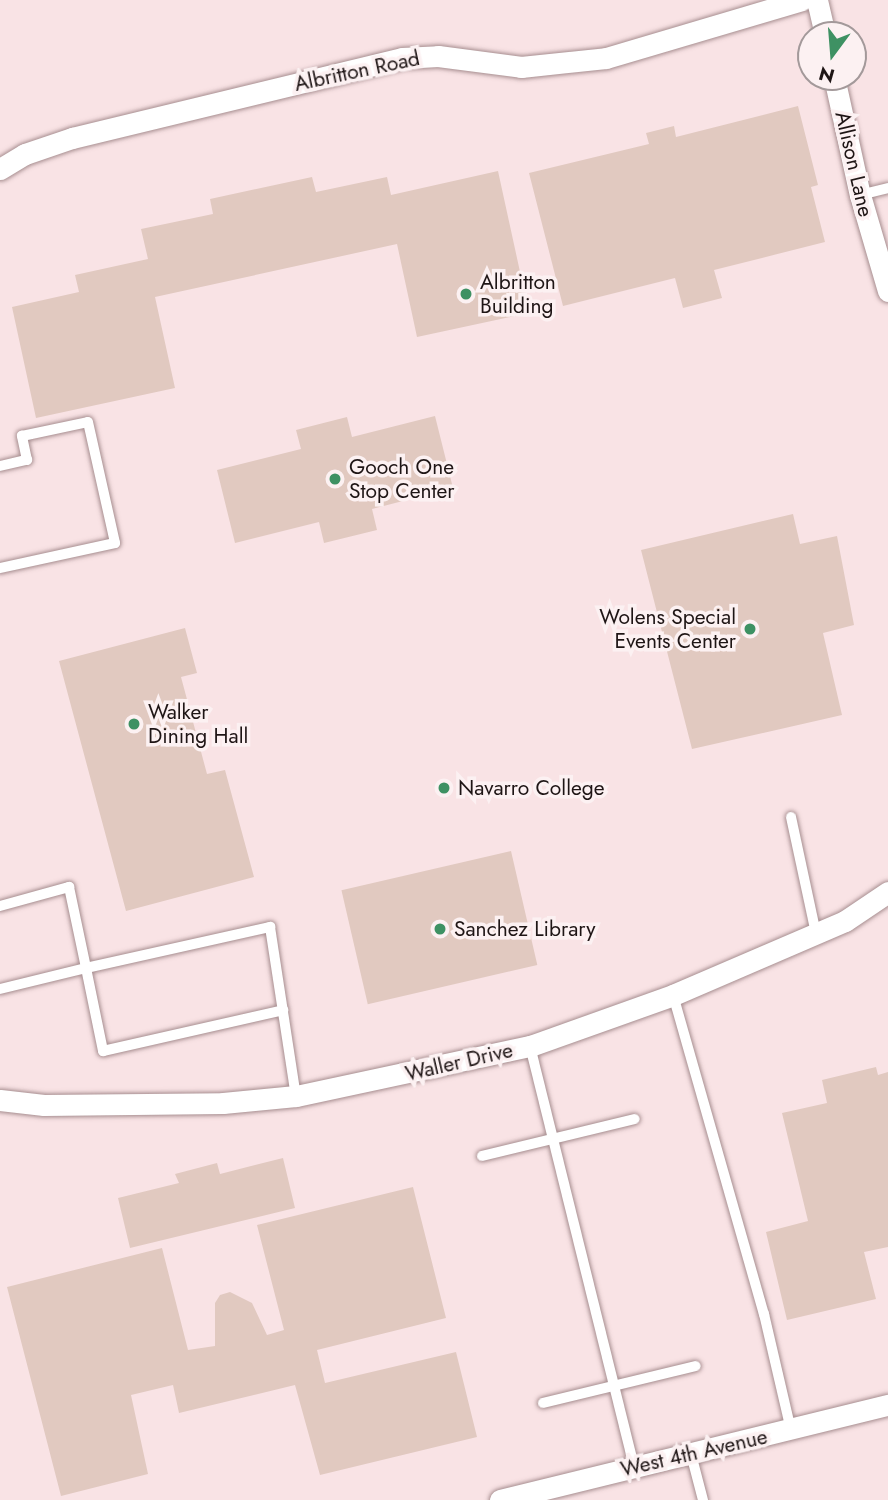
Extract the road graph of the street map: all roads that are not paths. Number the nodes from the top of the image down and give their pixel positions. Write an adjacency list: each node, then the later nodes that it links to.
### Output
1 (802, 0): 5 (street, Albritton Road)
2 (817, 0): 3 (street)
3 (822, 21)
4 (837, 91): 7 (street, Allison Lane)
5 (0, 169)
6 (888, 188): 7 (lane)
7 (860, 195): 8 (street, Allison Lane)
8 (888, 291)
9 (0, 466): 10 (lane)
10 (0, 568)
11 (790, 817): 14 (lane)
12 (888, 892): 14 (street, Waller Drive)
13 (0, 906): 15 (lane)
14 (816, 934): 17 (street, Waller Drive)
15 (86, 968): 16 (lane); 18 (lane); 18 (lane)
16 (0, 989)
17 (673, 995): 19 (street, Waller Drive); 29 (lane)
18 (283, 1010): 20 (lane)
19 (530, 1046): 20 (street, Waller Drive); 23 (lane)
20 (296, 1096): 21 (street, Waller Drive)
21 (0, 1100)
22 (635, 1119): 23 (lane)
23 (553, 1139): 24 (lane); 26 (lane)
24 (482, 1156)
25 (696, 1366): 26 (lane)
26 (614, 1386): 27 (lane); 31 (lane)
27 (543, 1403)
28 (888, 1405): 29 (street, West 4th Avenue)
29 (791, 1430): 30 (street, West 4th Avenue)
30 (691, 1454): 31 (street, West 4th Avenue); 33 (lane)
31 (634, 1466): 32 (street, West 4th Avenue)
32 (500, 1500)
33 (702, 1500)

